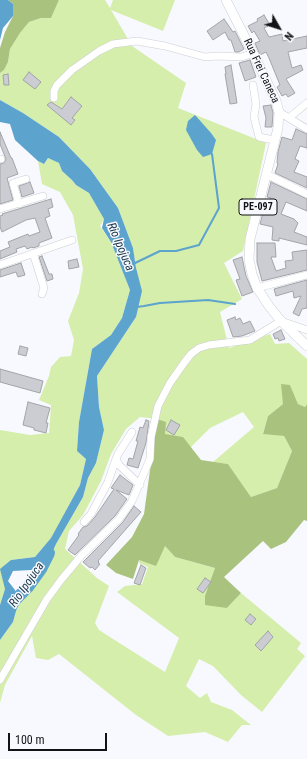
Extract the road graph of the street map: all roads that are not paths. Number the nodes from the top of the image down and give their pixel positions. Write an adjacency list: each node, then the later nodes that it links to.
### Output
1 (226, 0): 2 (main road, Rua Frei Caneca / PE-097)
2 (253, 53): 4 (street); 6 (main road, Rua Frei Caneca / PE-097)
3 (253, 85): 9 (street)
4 (54, 98)
5 (307, 103): 7 (street)
6 (279, 112): 7 (street); 9 (main road, Rua Frei Caneca / PE-097)
7 (290, 118): 8 (street)
8 (307, 129)
9 (274, 140): 10 (main road, Rua Frei Caneca / PE-097)
10 (266, 174): 12 (street); 20 (main road, Rua Frei Caneca / PE-097)
11 (26, 179): 14 (street)
12 (307, 194)
13 (43, 196): 14 (street)
14 (19, 204): 15 (street)
15 (0, 209)
16 (72, 240): 17 (street)
17 (33, 254): 18 (street); 21 (street)
18 (0, 265)
19 (307, 275): 20 (street)
20 (257, 288): 22 (main road, Rua Frei Caneca / PE-097)
21 (42, 294)
22 (281, 321): 23 (street); 24 (main road, PE-097); 27 (street)
23 (307, 330)
24 (307, 346)
25 (132, 432): 26 (street)
26 (116, 459): 27 (street); 28 (street)
27 (140, 485): 29 (street)
28 (84, 522)
29 (0, 680)

